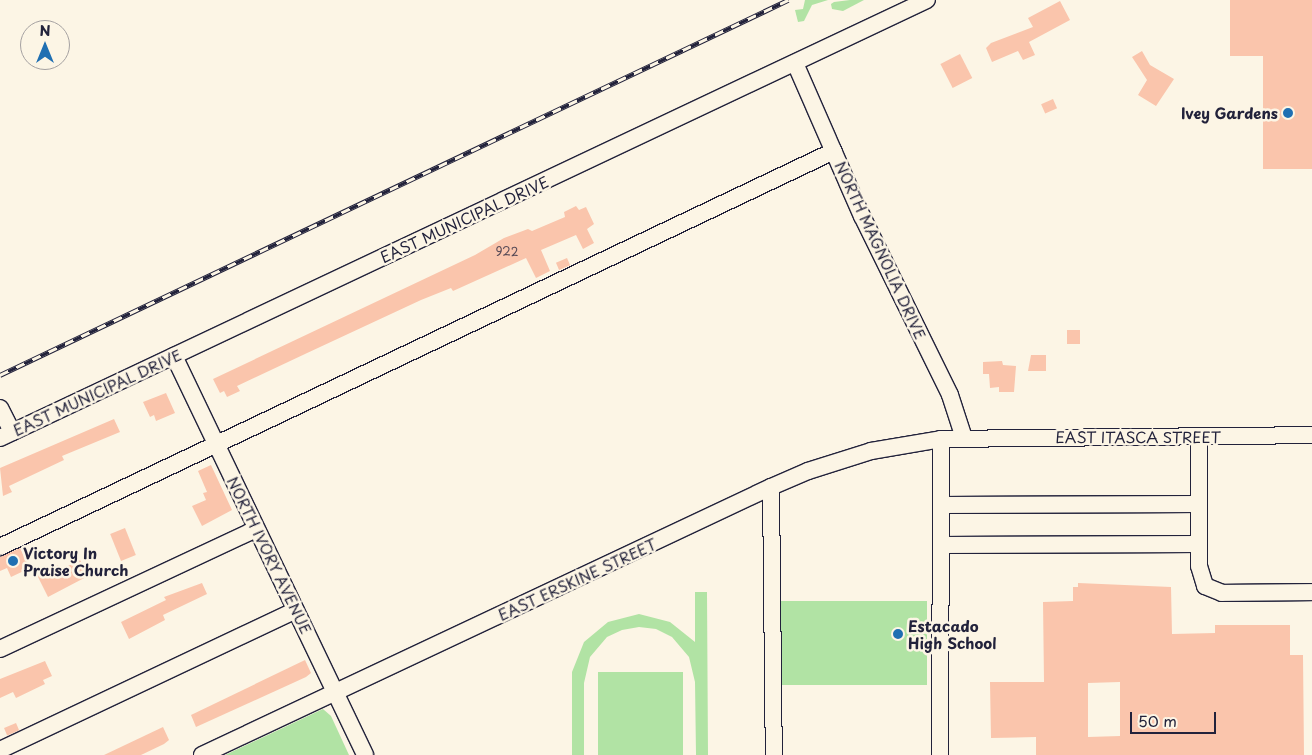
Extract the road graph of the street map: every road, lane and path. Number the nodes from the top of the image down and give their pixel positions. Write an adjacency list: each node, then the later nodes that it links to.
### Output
1 (927, 0): 2 (street, EAST MUNICIPAL DRIVE)
2 (795, 63): 3 (street, NORTH MAGNOLIA DRIVE); 4 (street, EAST MUNICIPAL DRIVE)
3 (834, 151): 9 (street, NORTH MAGNOLIA DRIVE); 11 (street)
4 (174, 356): 6 (street, EAST MUNICIPAL DRIVE); 11 (street, NORTH IVORY AVENUE)
5 (0, 408): 6 (street)
6 (6, 435)
7 (1199, 436): 8 (street, EAST ITASCA STREET); 9 (street, EAST ITASCA STREET); 14 (street)
8 (1312, 436)
9 (964, 438): 10 (street, EAST ERSKINE STREET)
10 (941, 439): 12 (street, EAST ERSKINE STREET); 13 (street)
11 (216, 444): 15 (street, NORTH IVORY AVENUE); 18 (street)
12 (771, 487): 22 (street, EAST ERSKINE STREET); 26 (street)
13 (941, 504): 14 (street); 17 (street)
14 (1199, 504): 16 (street)
15 (256, 528): 20 (street, NORTH IVORY AVENUE); 21 (street)
16 (1199, 544): 17 (street); 19 (street)
17 (941, 545): 27 (street)
18 (0, 547)
19 (1312, 592)
20 (296, 610): 22 (street, NORTH IVORY AVENUE); 23 (street)
21 (0, 649)
22 (335, 692): 24 (street, EAST ERSKINE STREET); 25 (street, NORTH IVORY AVENUE)
23 (0, 750)
24 (202, 755)
25 (365, 755)
26 (774, 755)
27 (940, 755)

